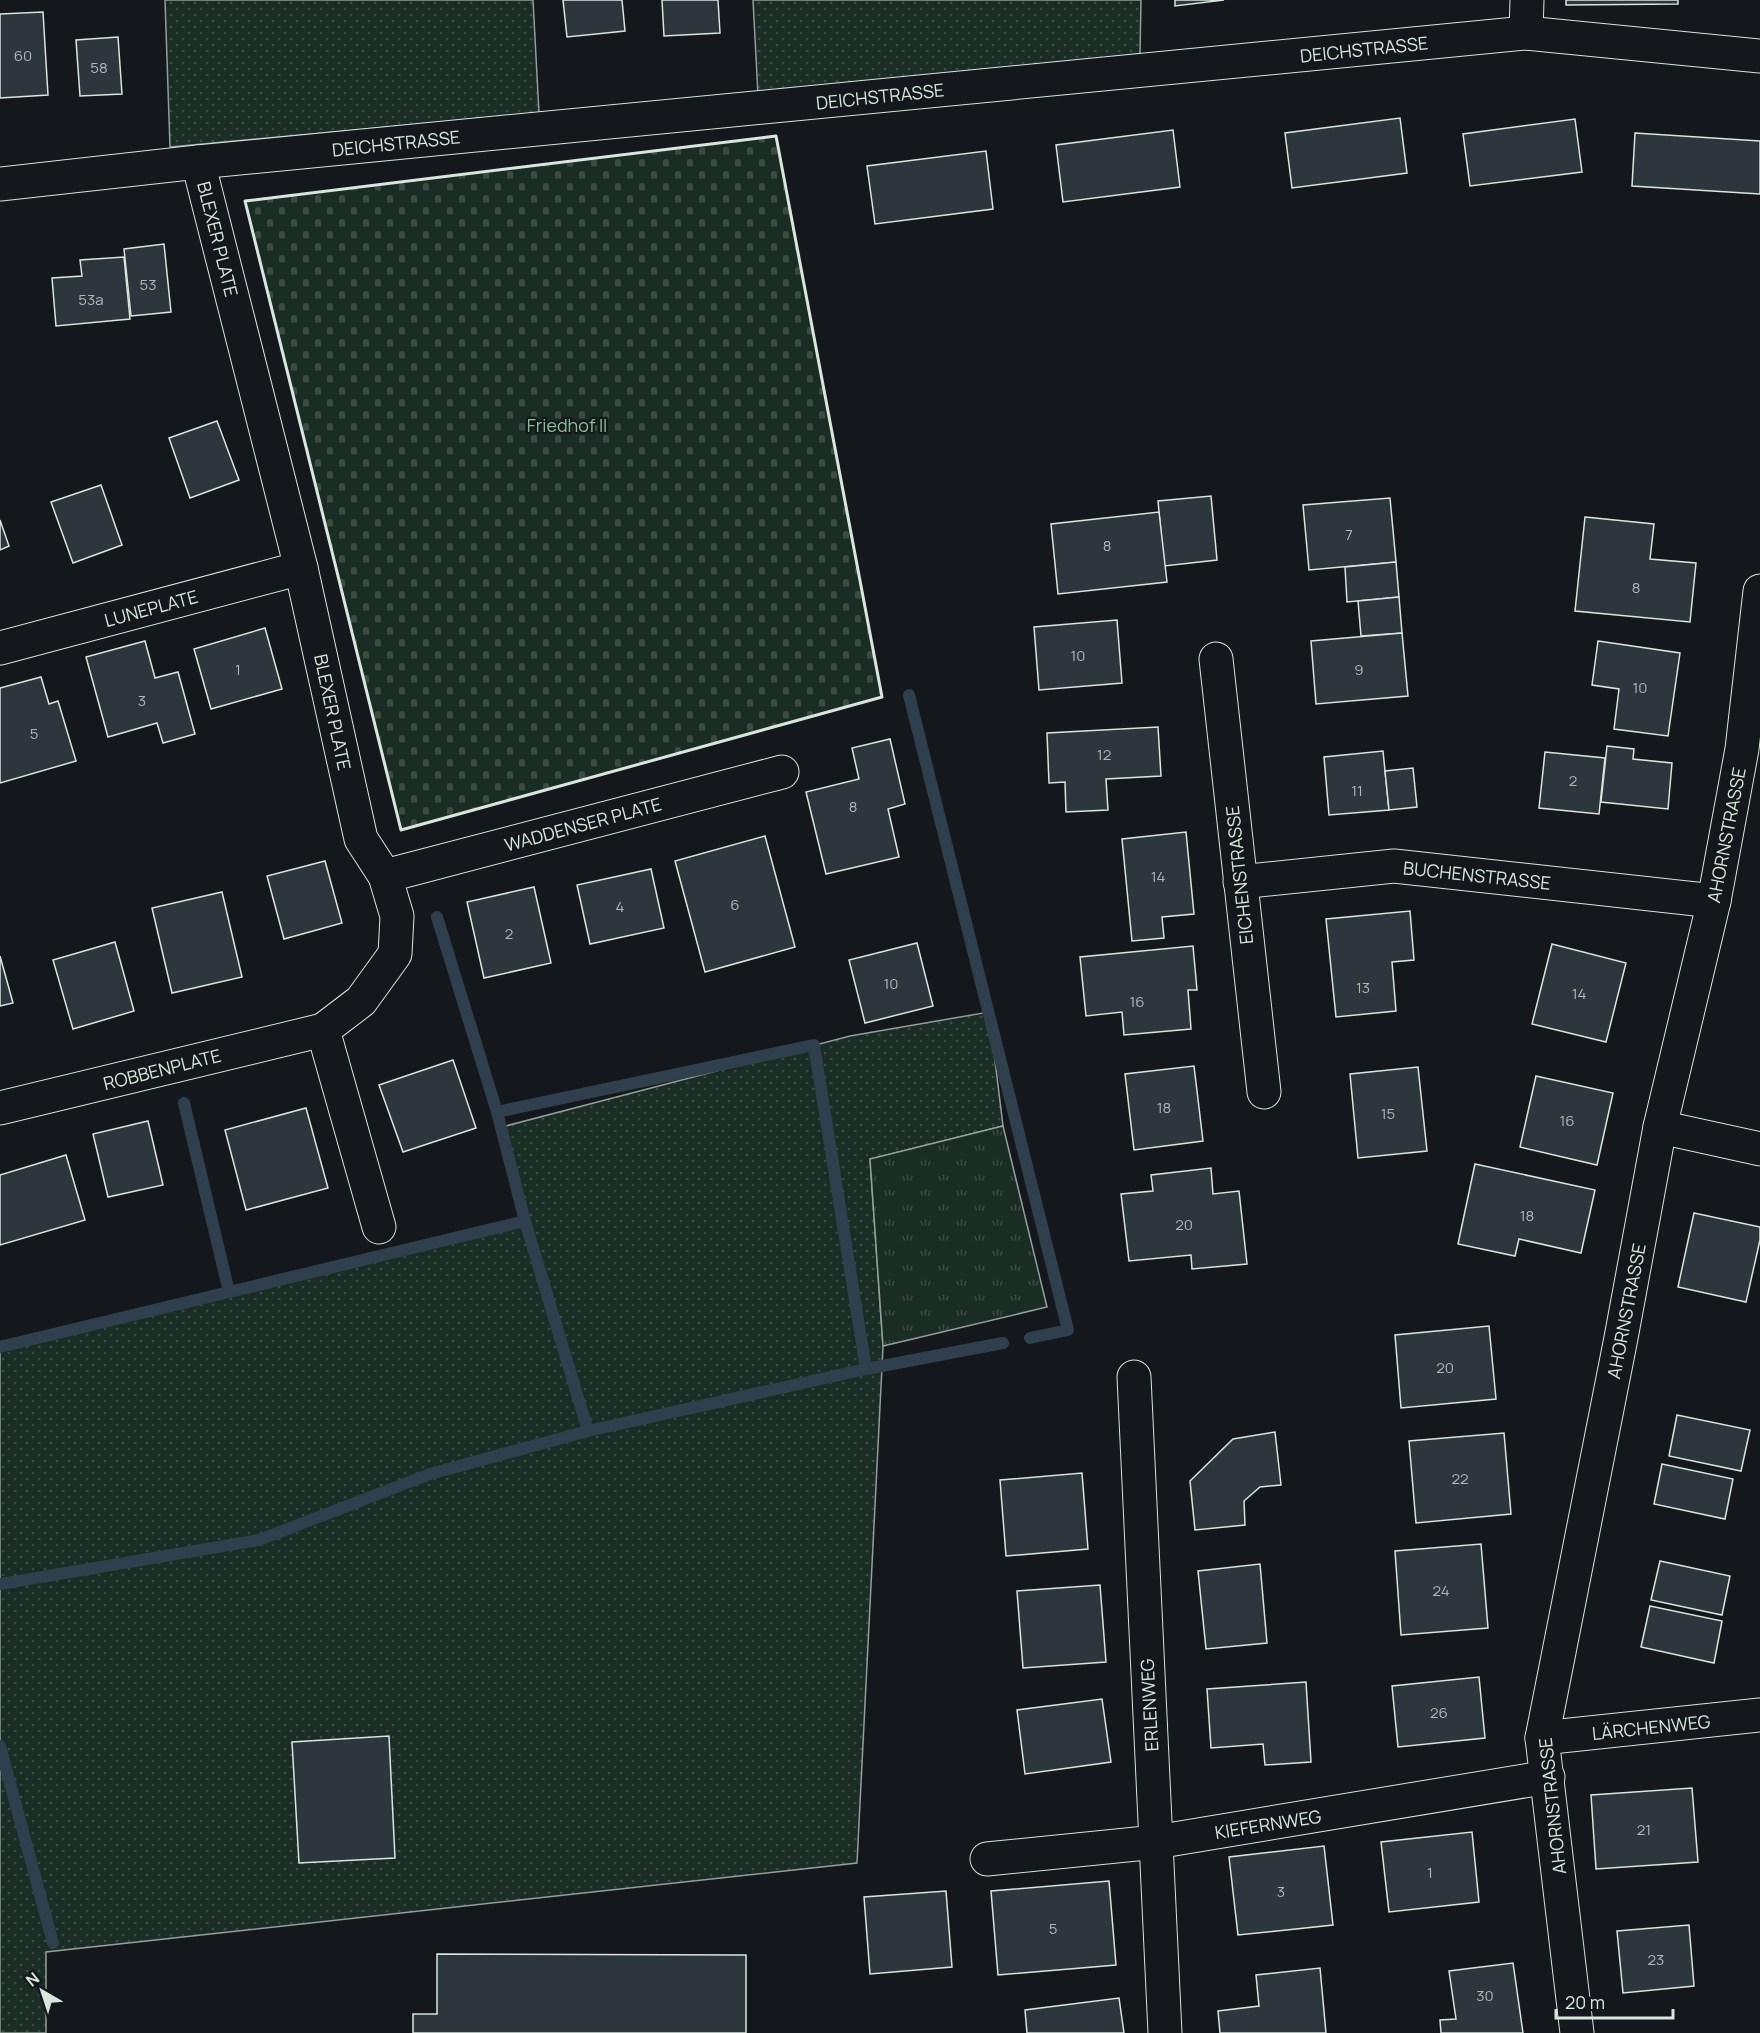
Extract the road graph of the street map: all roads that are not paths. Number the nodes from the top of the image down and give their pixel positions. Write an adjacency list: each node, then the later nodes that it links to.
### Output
1 (1527, 0): 2 (street)
2 (1526, 33): 3 (street, DEICHSTRASSE); 4 (street, DEICHSTRASSE)
3 (1760, 56)
4 (198, 162): 5 (street, DEICHSTRASSE); 6 (street, BLEXER PLATE)
5 (0, 184)
6 (301, 568): 8 (street, LUNEPLATE); 12 (street, BLEXER PLATE)
7 (1760, 591): 10 (street, AHORNSTRASSE)
8 (0, 648)
9 (1216, 659): 13 (street, EICHENSTRASSE)
10 (1751, 750): 14 (street, AHORNSTRASSE)
11 (782, 772): 12 (street, WADDENSER PLATE)
12 (385, 876): 15 (street, BLEXER PLATE)
13 (1240, 882): 14 (street, BUCHENSTRASSE); 16 (street, EICHENSTRASSE)
14 (1714, 901): 18 (street, AHORNSTRASSE)
15 (323, 1029): 17 (street, ROBBENPLATE); 20 (street)
16 (1264, 1092)
17 (0, 1108)
18 (1660, 1127): 19 (street); 23 (street, AHORNSTRASSE)
19 (1760, 1149)
20 (379, 1227)
21 (1134, 1377): 25 (street, ERLENWEG)
22 (1760, 1715): 23 (street, LÄRCHENWEG)
23 (1542, 1738): 24 (street, AHORNSTRASSE)
24 (1548, 1777): 25 (street, KIEFERNWEG); 28 (street, AHORNSTRASSE)
25 (1156, 1842): 26 (street, KIEFERNWEG); 27 (street, ERLENWEG)
26 (987, 1859)
27 (1165, 2033)
28 (1577, 2033)

